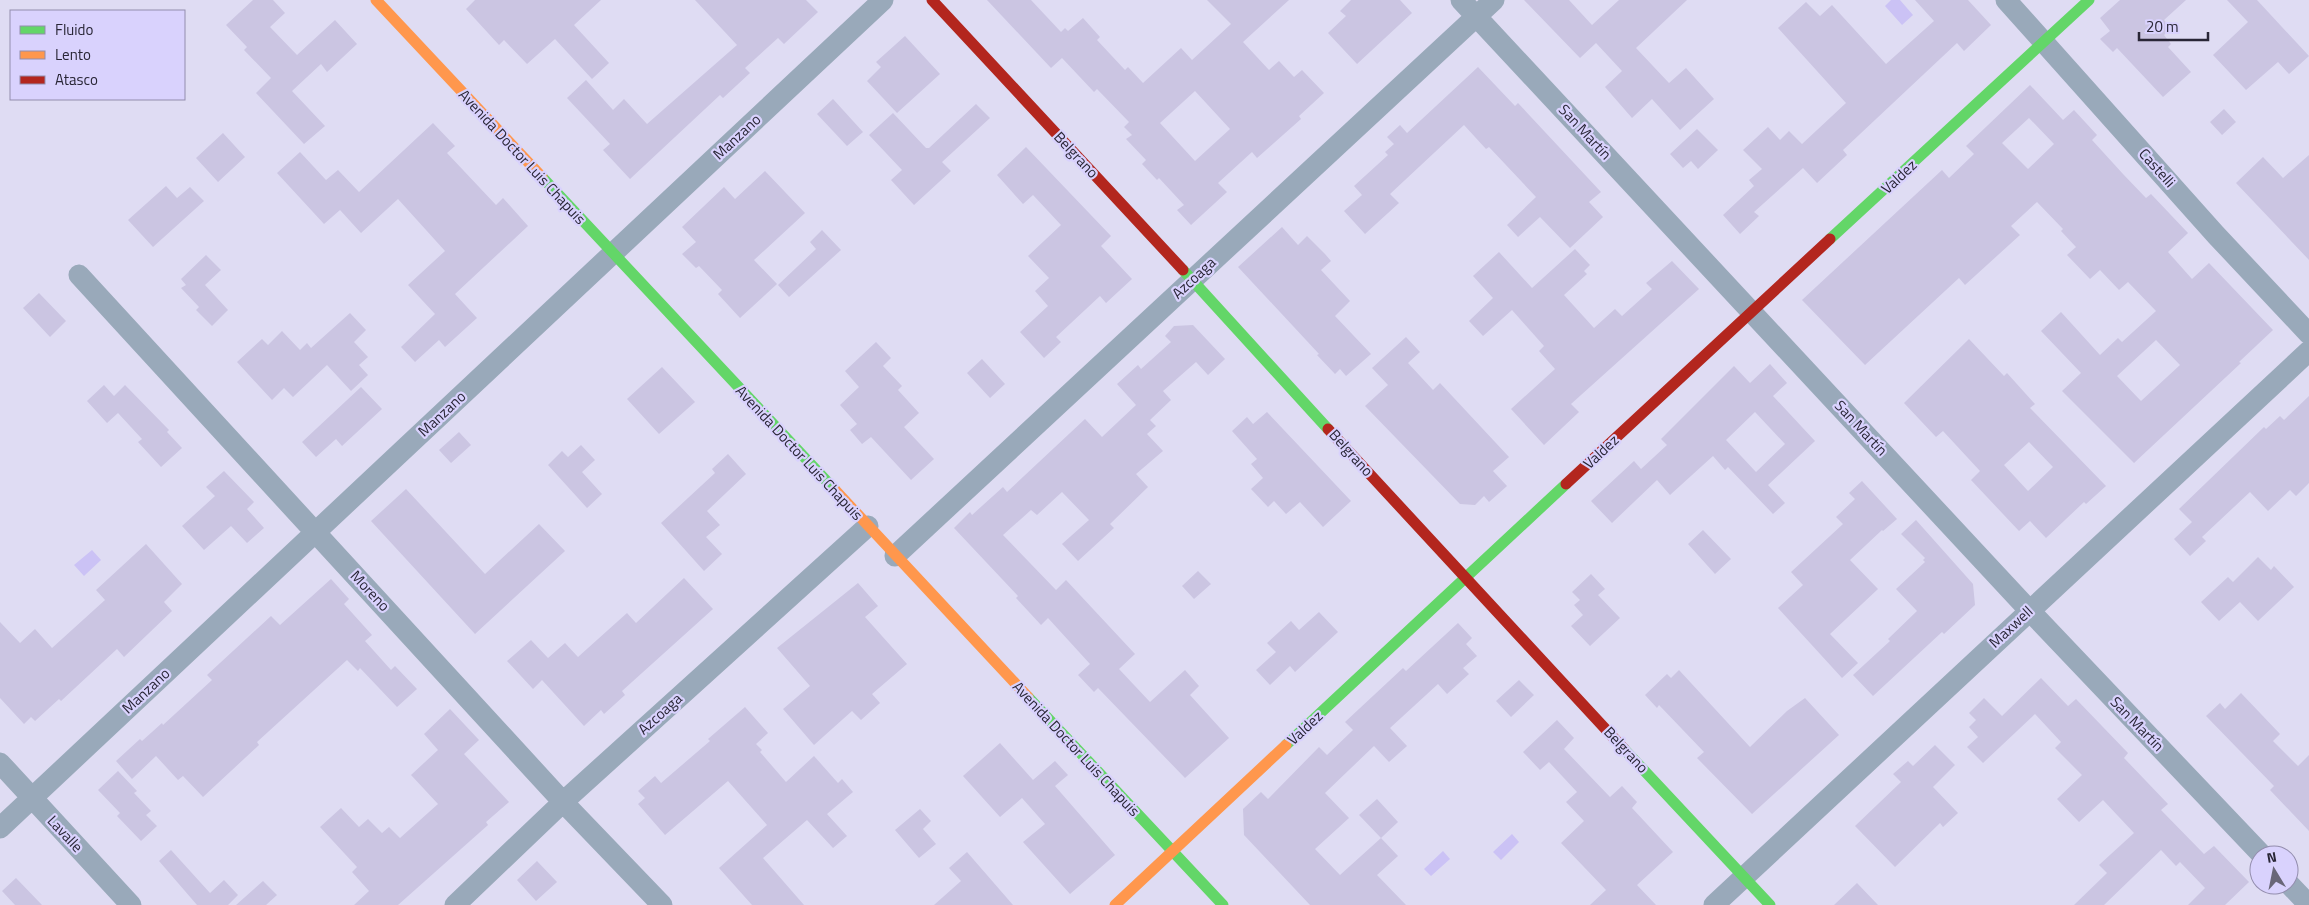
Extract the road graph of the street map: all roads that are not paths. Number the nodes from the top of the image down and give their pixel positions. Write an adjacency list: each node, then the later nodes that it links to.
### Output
1 (376, 0): 10 (street, Avenida Doctor Luis Chapuis)
2 (883, 0): 10 (street, Manzano)
3 (932, 0): 12 (street, Belgrano)
4 (1461, 0): 8 (street, San Martín)
5 (1494, 0): 8 (street, Azcoaga)
6 (2006, 0): 9 (street, Castelli)
7 (2089, 0): 9 (street, Valdez)
8 (1477, 16): 12 (street, Azcoaga); 13 (street, San Martín)
9 (2044, 41): 13 (street, Valdez); 14 (street, Castelli)
10 (612, 254): 16 (street, Avenida Doctor Luis Chapuis); 17 (street, Manzano)
11 (79, 275): 17 (street, Moreno)
12 (1192, 280): 18 (street, Azcoaga); 19 (street, Belgrano)
13 (1753, 311): 19 (street, Valdez); 20 (street, San Martín)
14 (2309, 334)
15 (2309, 350): 20 (street, Maxwell)
16 (868, 526): 18 (street, Avenida Doctor Luis Chapuis); 23 (street, Azcoaga)
17 (316, 532): 22 (street, Manzano); 23 (street, Moreno)
18 (895, 556): 26 (street, Avenida Doctor Luis Chapuis)
19 (1465, 578): 26 (street, Valdez); 27 (street, Belgrano)
20 (2029, 610): 25 (street, San Martín); 27 (street, Maxwell)
21 (0, 763): 22 (street, Lavalle)
22 (32, 798): 24 (street, Manzano); 29 (street, Lavalle)
23 (563, 802): 30 (street, Azcoaga); 31 (street, Moreno)
24 (0, 828)
25 (2252, 845)
26 (1173, 851): 32 (street, Valdez); 33 (street, Avenida Doctor Luis Chapuis)
27 (1744, 877): 34 (street, Maxwell); 35 (street, Belgrano)
28 (2299, 894): 36 (street)
29 (131, 905)
30 (455, 905)
31 (662, 905)
32 (1115, 905)
33 (1223, 905)
34 (1714, 905)
35 (1770, 905)
36 (2309, 905)

